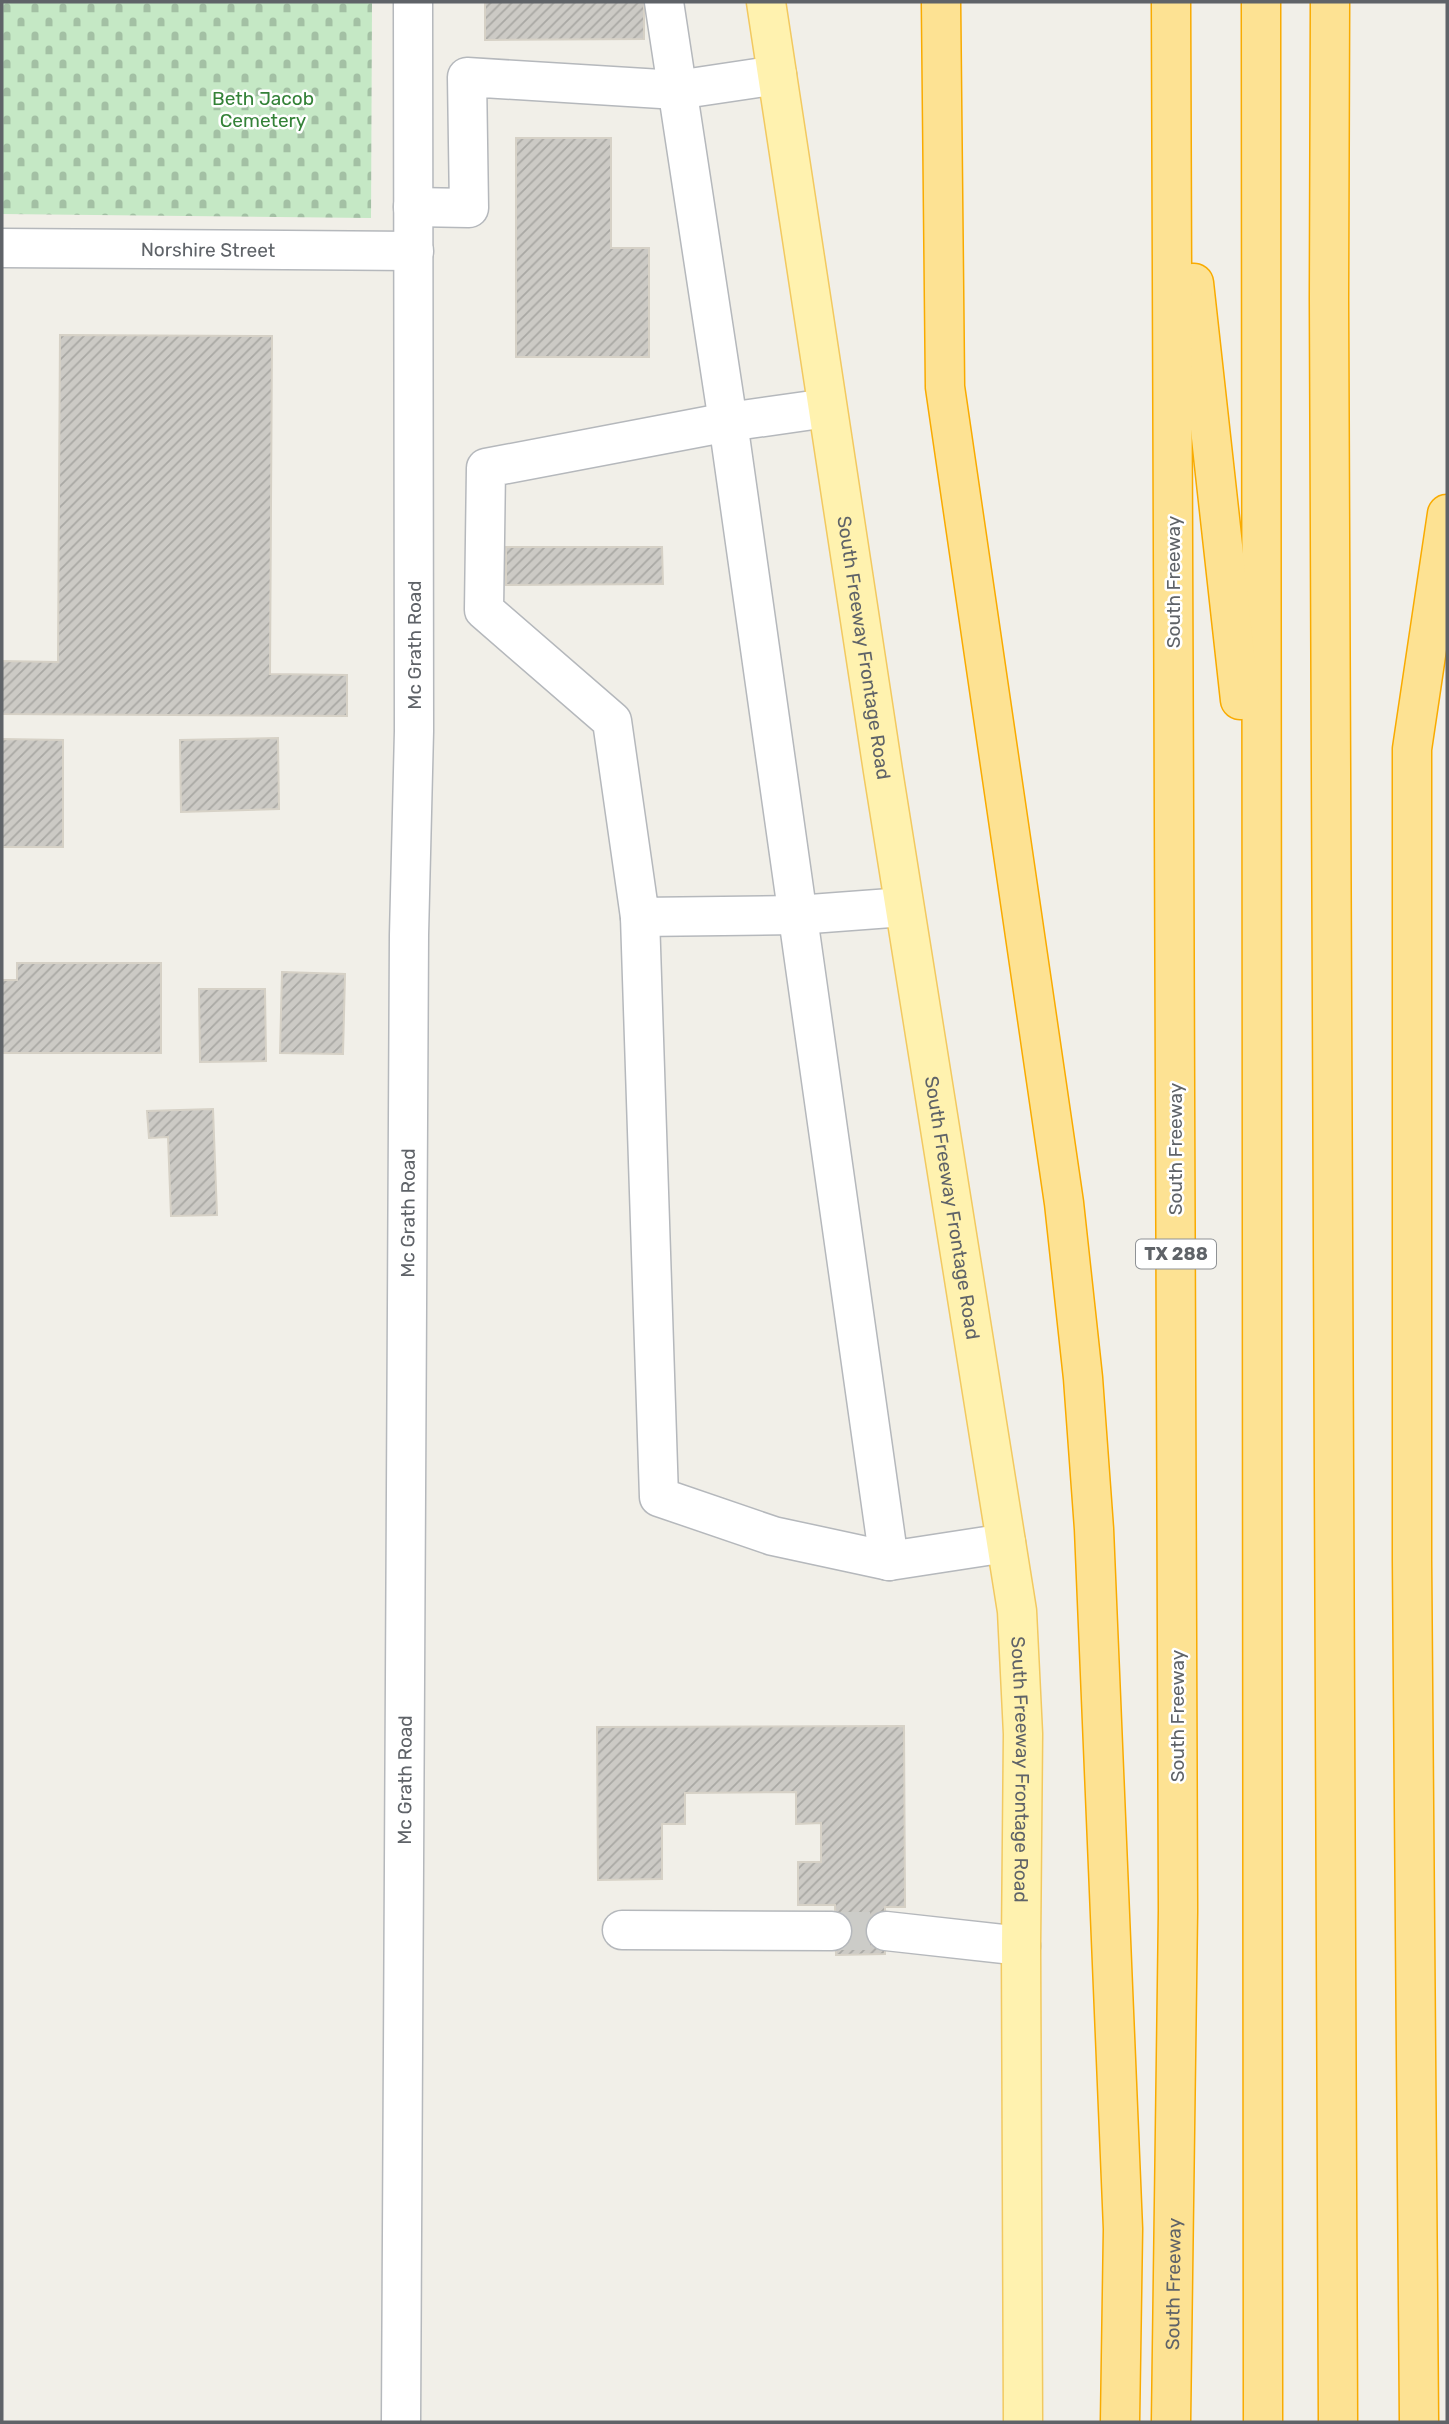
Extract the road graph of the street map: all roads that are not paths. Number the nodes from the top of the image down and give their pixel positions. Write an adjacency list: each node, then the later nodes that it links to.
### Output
1 (413, 2): 11 (street, Mc Grath Road)
2 (664, 2): 10 (street)
3 (766, 2): 8 (main road, South Freeway Frontage Road)
4 (941, 2): 29 (highway)
5 (1171, 2): 9 (highway, South Freeway / TX 288)
6 (1261, 2): 17 (highway)
7 (1330, 2): 32 (highway)
8 (778, 75): 10 (street); 14 (main road, South Freeway Frontage Road)
9 (1171, 86): 17 (highway); 30 (highway, South Freeway / TX 288)
10 (677, 90): 11 (street); 15 (street)
11 (413, 207): 13 (street, Mc Grath Road)
12 (2, 247): 13 (street, Norshire Street)
13 (414, 251): 27 (street, Mc Grath Road)
14 (828, 408): 15 (street); 18 (main road, South Freeway Frontage Road)
15 (728, 422): 19 (street); 20 (street)
16 (1447, 514): 33 (highway)
17 (1262, 890): 31 (highway)
18 (904, 907): 19 (street); 21 (main road, South Freeway Frontage Road)
19 (797, 915): 20 (street); 22 (street)
20 (640, 917): 22 (street)
21 (1006, 1543): 22 (street); 26 (main road, South Freeway Frontage Road)
22 (890, 1561)
23 (622, 1930): 25 (street)
24 (886, 1930): 26 (street)
25 (832, 1931)
26 (1021, 1946): 28 (main road, South Freeway Frontage Road)
27 (401, 2422)
28 (1023, 2422)
29 (1119, 2422)
30 (1171, 2422)
31 (1263, 2422)
32 (1338, 2422)
33 (1419, 2422)

